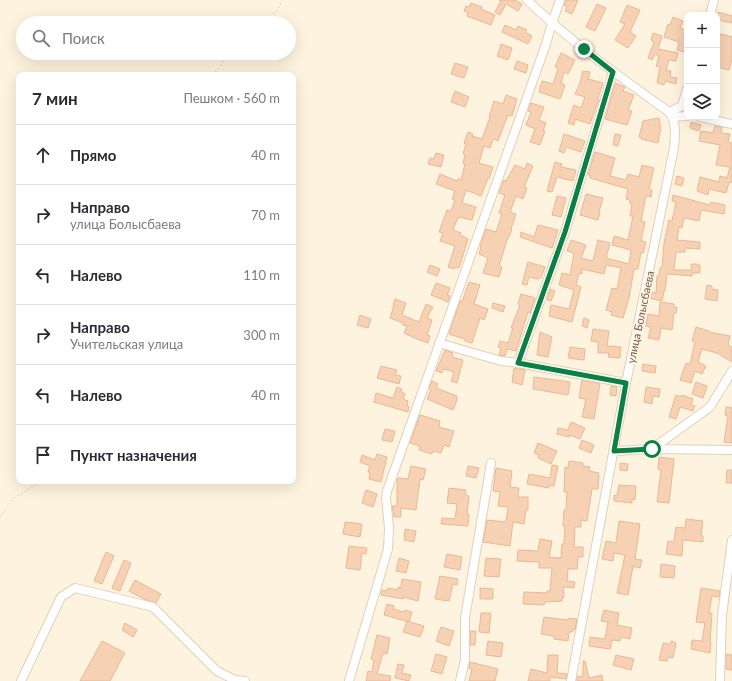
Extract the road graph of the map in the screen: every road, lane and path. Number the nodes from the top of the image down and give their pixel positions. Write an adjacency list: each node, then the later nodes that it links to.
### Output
1 (282, 0): 6 (path)
2 (527, 0): 7 (street)
3 (560, 0): 7 (street)
4 (714, 0): 5 (street)
5 (711, 12)
6 (272, 16)
7 (552, 23): 10 (street); 16 (street)
8 (225, 60): 9 (path)
9 (215, 72)
10 (613, 72): 12 (street); 17 (street)
11 (684, 99): 12 (street)
12 (671, 114): 13 (street); 19 (street, улица Болысбаева)
13 (684, 116)
14 (714, 120): 15 (street)
15 (732, 124)
16 (439, 343): 17 (street); 30 (street)
17 (518, 363): 19 (street)
18 (732, 371): 20 (street)
19 (626, 383): 22 (street, улица Болысбаева)
20 (652, 449): 21 (street); 22 (street)
21 (732, 450)
22 (614, 451): 32 (street, улица Болысбаева)
23 (490, 463): 31 (street)
24 (38, 484): 25 (path)
25 (0, 517)
26 (732, 540): 33 (street)
27 (234, 680): 28 (street); 29 (street)
28 (21, 681)
29 (245, 681)
30 (349, 681)
31 (460, 681)
32 (571, 681)
33 (720, 681)

